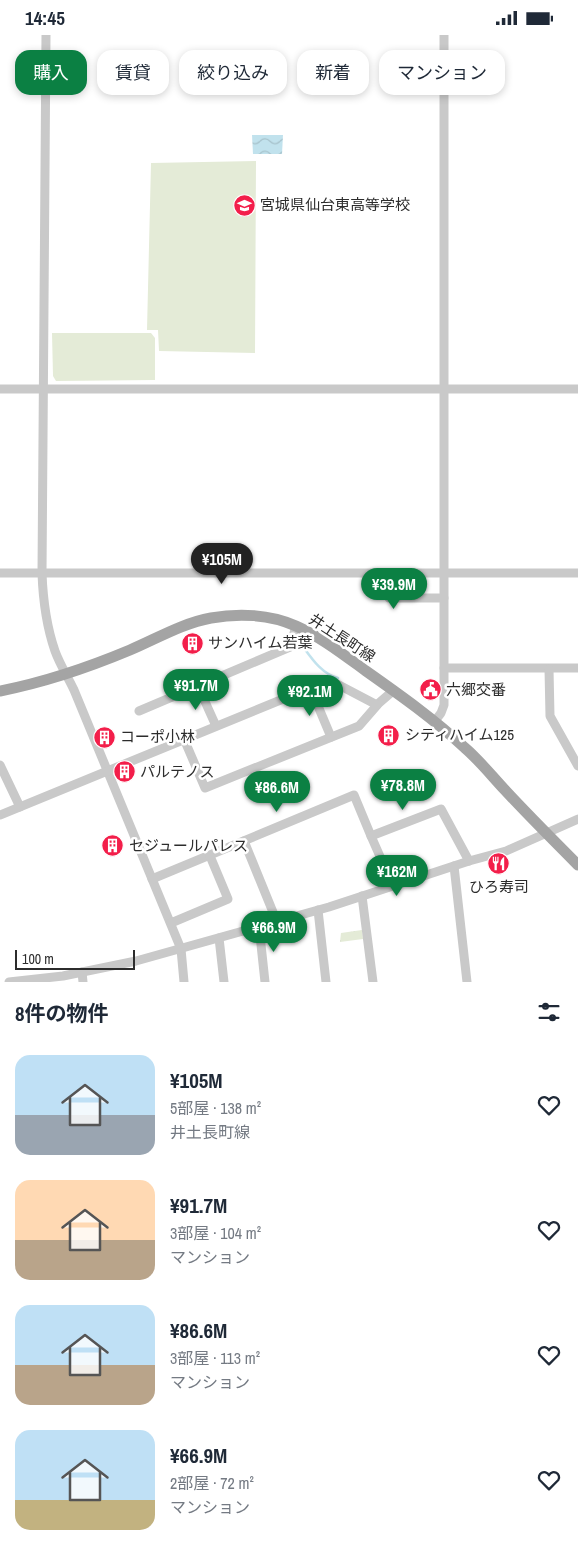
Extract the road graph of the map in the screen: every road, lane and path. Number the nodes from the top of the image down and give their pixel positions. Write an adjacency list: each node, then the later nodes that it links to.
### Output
1 (46, 35): 4 (street)
2 (444, 35): 5 (street)
3 (0, 389): 4 (street)
4 (43, 389): 5 (street); 8 (street)
5 (444, 389): 6 (street); 10 (street)
6 (578, 389)
7 (0, 573): 8 (street)
8 (42, 573): 9 (street); 17 (street)
9 (389, 573): 10 (street); 12 (street)
10 (444, 573): 11 (street); 12 (street)
11 (578, 573)
12 (444, 598): 14 (street)
13 (296, 626): 17 (main road, 井土長町線); 18 (street); 20 (main road, 井土長町線)
14 (444, 668): 16 (street); 24 (street)
15 (578, 668): 16 (street)
16 (549, 669): 29 (street)
17 (66, 675): 21 (main road, 井土長町線); 30 (street)
18 (198, 685): 23 (street); 25 (street)
19 (310, 687): 22 (street); 25 (street); 26 (street)
20 (394, 690): 22 (street); 24 (main road, 井土長町線)
21 (0, 691)
22 (376, 705): 26 (street)
23 (139, 711)
24 (435, 721): 34 (main road, 井土長町線)
25 (216, 726): 27 (street)
26 (331, 737): 27 (street)
27 (184, 739): 30 (street)
28 (0, 765): 31 (street)
29 (578, 766)
30 (107, 770): 31 (street); 41 (street)
31 (20, 807): 32 (street)
32 (0, 815)
33 (578, 819): 34 (street)
34 (546, 833): 38 (street); 39 (main road, 井土長町線)
35 (371, 836): 36 (street); 38 (street); 42 (street)
36 (244, 841): 37 (street); 45 (street)
37 (210, 856): 41 (street); 46 (street)
38 (469, 861): 40 (street)
39 (578, 865)
40 (454, 866): 42 (street); 58 (street)
41 (152, 879): 46 (street)
42 (393, 886): 43 (street)
43 (362, 896): 44 (street); 57 (street)
44 (318, 910): 45 (street); 56 (street)
45 (277, 922): 47 (street)
46 (171, 923): 49 (street)
47 (260, 927): 48 (street); 55 (street)
48 (219, 938): 49 (street); 54 (street)
49 (181, 949): 50 (street); 53 (street)
50 (82, 972): 51 (street); 52 (street)
51 (9, 982)
52 (83, 982)
53 (184, 982)
54 (224, 982)
55 (265, 982)
56 (326, 982)
57 (373, 982)
58 (467, 982)

